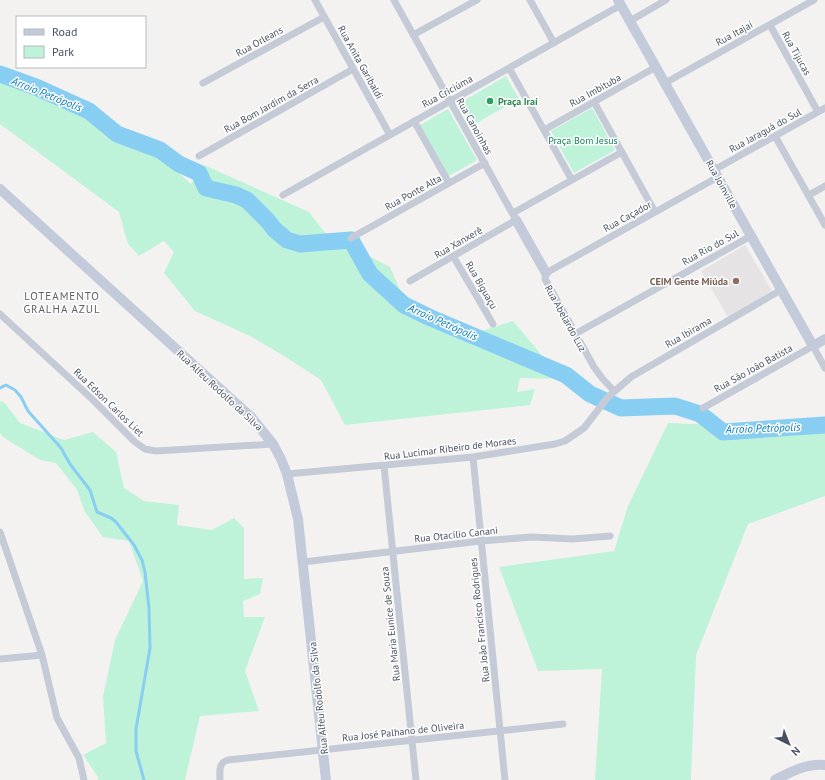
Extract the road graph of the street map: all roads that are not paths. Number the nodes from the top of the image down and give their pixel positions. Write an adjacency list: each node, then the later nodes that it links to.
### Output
1 (315, 0): 8 (street, Rua Anita Garibaldi)
2 (394, 0): 11 (street, Rua Canoinhas)
3 (530, 0): 12 (street)
4 (666, 0): 9 (street)
5 (814, 0): 10 (street, Rua Itajaí)
6 (472, 1): 11 (street)
7 (620, 3): 9 (street, Rua Joinville); 12 (street, Rua Criciúma)
8 (324, 16): 15 (street, Rua Anita Garibaldi); 16 (street, Rua Orleans)
9 (630, 21): 13 (street, Rua Joinville)
10 (770, 24): 17 (street, Rua Itajaí); 20 (street, Rua Tijucas)
11 (414, 36): 18 (street, Rua Canoinhas)
12 (554, 43): 14 (street, Rua Criciúma)
13 (656, 67): 17 (street, Rua Joinville); 19 (street, Rua Imbituba)
14 (509, 68): 18 (street, Rua Criciúma); 22 (street)
15 (353, 69): 23 (street, Rua Anita Garibaldi); 26 (street, Rua Bom Jardim da Serra)
16 (203, 83)
17 (665, 83): 28 (street, Rua Joinville)
18 (450, 101): 21 (street, Rua Criciúma); 27 (street, Rua Canoinhas)
19 (594, 102): 22 (street, Rua Imbituba); 25 (street)
20 (822, 110): 24 (street, Rua Jaraguá do Sul)
21 (414, 121): 23 (street, Rua Criciúma); 30 (street)
22 (544, 130): 29 (street)
23 (390, 134): 33 (street, Rua Criciúma)
24 (775, 136): 28 (street, Rua Jaraguá do Sul); 34 (street)
25 (622, 152): 29 (street, Rua Xanxerê); 35 (street)
26 (198, 156)
27 (485, 163): 30 (street, Rua Ponte Alta); 36 (street, Rua Canoinhas)
28 (716, 174): 35 (street, Rua Caçador); 38 (street, Rua Joinville)
29 (572, 180): 36 (street, Rua Xanxerê)
30 (450, 183): 39 (street, Rua Ponte Alta)
31 (825, 186): 34 (street)
32 (0, 189): 53 (street, Rua Alfeu Rodolfo da Silva)
33 (283, 194)
34 (808, 195): 37 (street)
35 (655, 212): 41 (street, Rua Caçador)
36 (515, 217): 40 (street, Rua Xanxerê); 41 (street, Rua Abelardo Luz)
37 (825, 225)
38 (751, 236): 43 (street, Rua Joinville); 46 (street, Rua Rio do Sul)
39 (351, 238)
40 (453, 256): 42 (street, Rua Xanxerê); 45 (street, Rua Biguaçu)
41 (546, 273): 46 (street, Rua Abelardo Luz)
42 (410, 281)
43 (782, 290): 48 (street, Rua Joinville); 50 (street, Rua Ibirama)
44 (0, 314): 53 (street, Rua Edson Carlos Liet)
45 (493, 324)
46 (575, 334): 50 (street, Rua Abelardo Luz)
47 (825, 339): 48 (street)
48 (813, 346): 49 (street, Rua Joinville); 52 (street, Rua São João Batista)
49 (825, 368)
50 (614, 391): 51 (street, Rua Ibirama)
51 (608, 397): 54 (street, Rua Lucimar Ribeiro de Moraes)
52 (703, 408)
53 (273, 444): 56 (street, Rua Alfeu Rodolfo da Silva)
54 (473, 457): 55 (street, Rua Lucimar Ribeiro de Moraes); 59 (street, Rua João Francisco Rodrigues)
55 (384, 466): 56 (street, Rua Lucimar Ribeiro de Moraes); 60 (street, Rua Maria Eunice de Souza)
56 (287, 474): 61 (street, Rua Alfeu Rodolfo da Silva)
57 (0, 532): 62 (street)
58 (610, 536): 59 (street, Rua Otacílio Canani)
59 (481, 541): 60 (street, Rua Otacílio Canani); 65 (street, Rua João Francisco Rodrigues)
60 (392, 551): 61 (street, Rua Otacílio Canani); 66 (street, Rua Maria Eunice de Souza)
61 (303, 562): 67 (street, Rua Alfeu Rodolfo da Silva)
62 (42, 655): 63 (street); 69 (street)
63 (0, 659)
64 (563, 724): 65 (street, Rua José Palhano de Oliveira)
65 (500, 730): 66 (street, Rua José Palhano de Oliveira); 73 (street, Rua João Francisco Rodrigues)
66 (412, 740): 67 (street, Rua José Palhano de Oliveira); 72 (street, Rua Maria Eunice de Souza)
67 (323, 750): 70 (street, Rua José Palhano de Oliveira); 71 (street, Rua Alfeu Rodolfo da Silva)
68 (825, 765): 74 (street)
69 (84, 780)
70 (220, 780)
71 (326, 780)
72 (416, 780)
73 (505, 780)
74 (775, 780)

